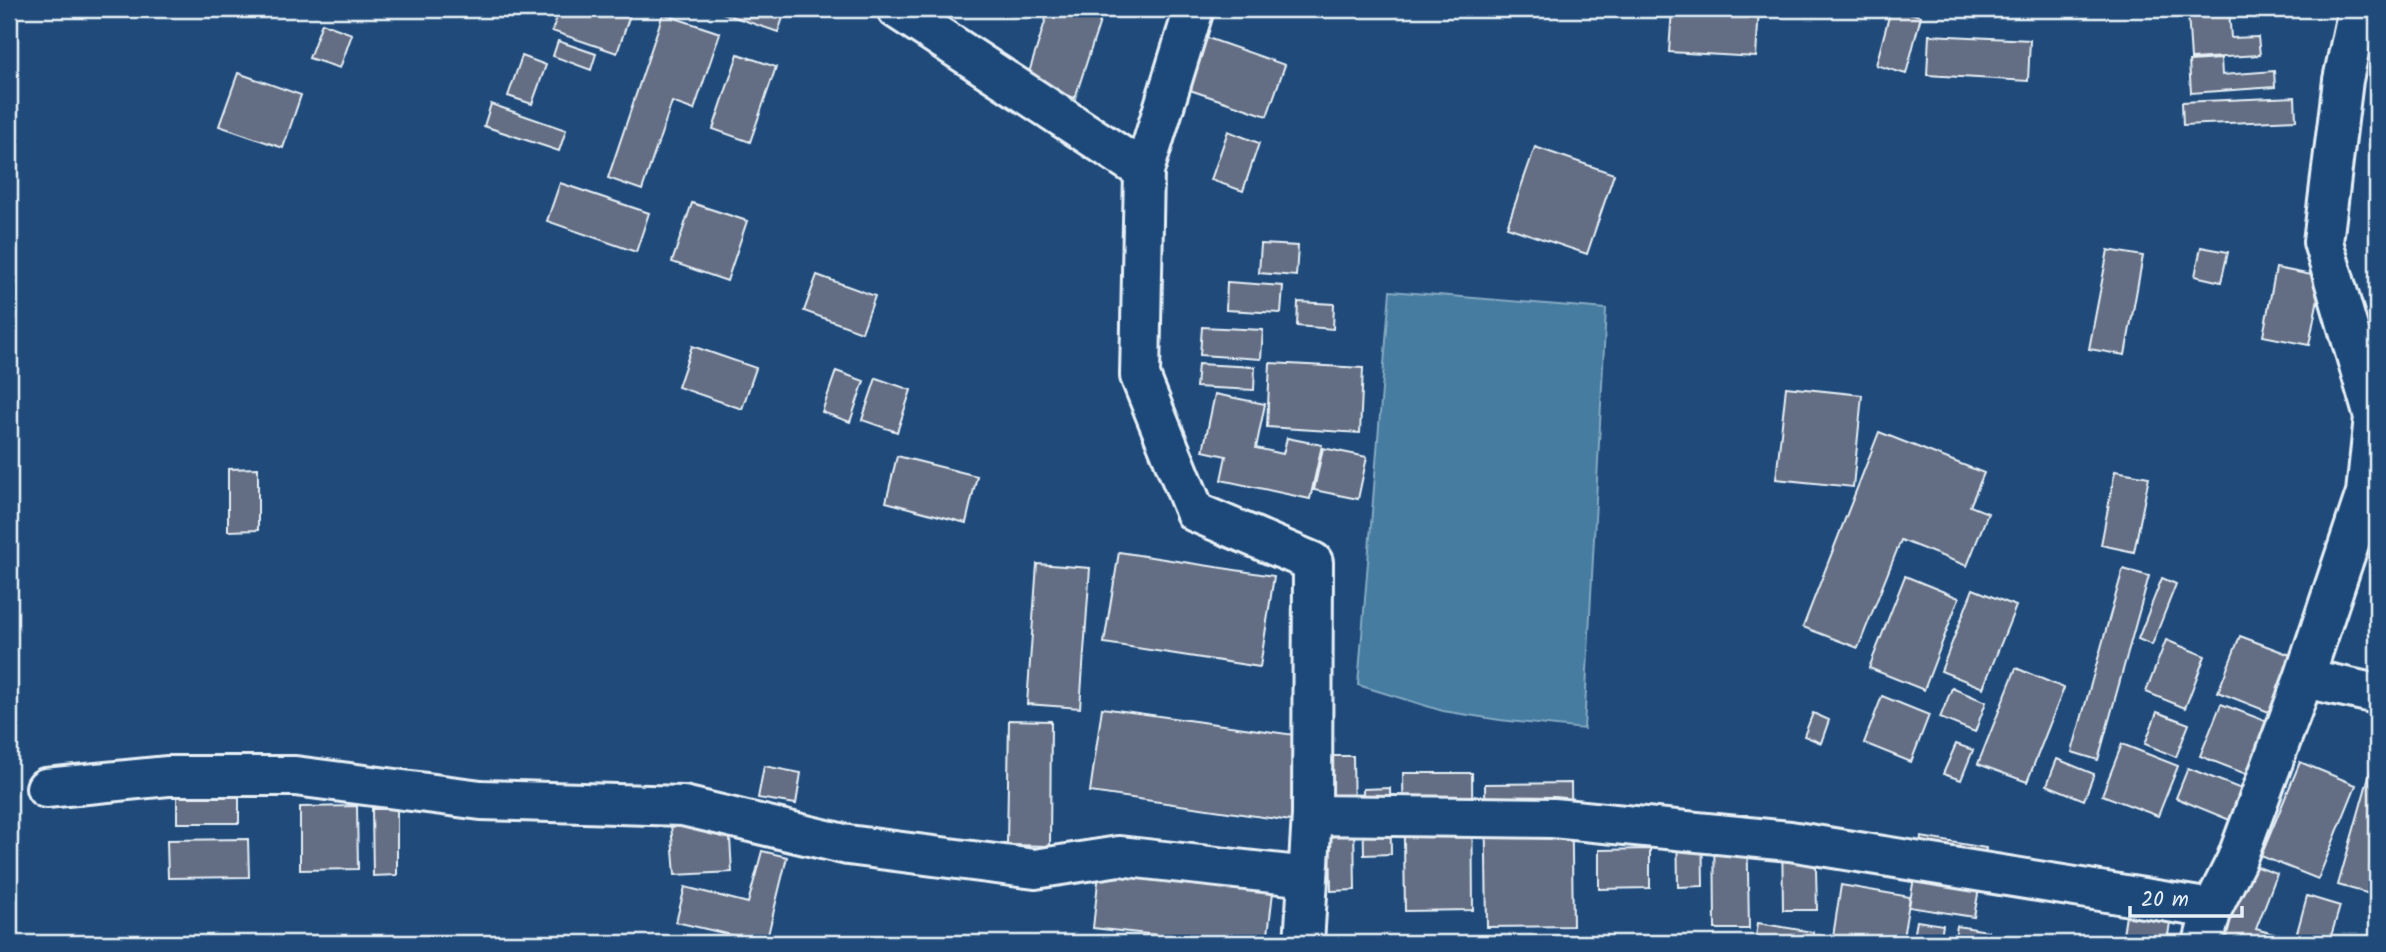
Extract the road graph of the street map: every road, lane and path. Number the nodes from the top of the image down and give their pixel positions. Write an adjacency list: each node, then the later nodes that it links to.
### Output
1 (897, 9): 4 (street)
2 (1194, 9): 4 (street)
3 (2358, 9): 5 (street)
4 (1144, 171): 8 (street)
5 (2304, 678): 6 (street); 10 (street)
6 (2377, 694)
7 (46, 788): 9 (street)
8 (1311, 816): 9 (street); 10 (street)
9 (1308, 877): 11 (street)
10 (2208, 926)
11 (1304, 943)

